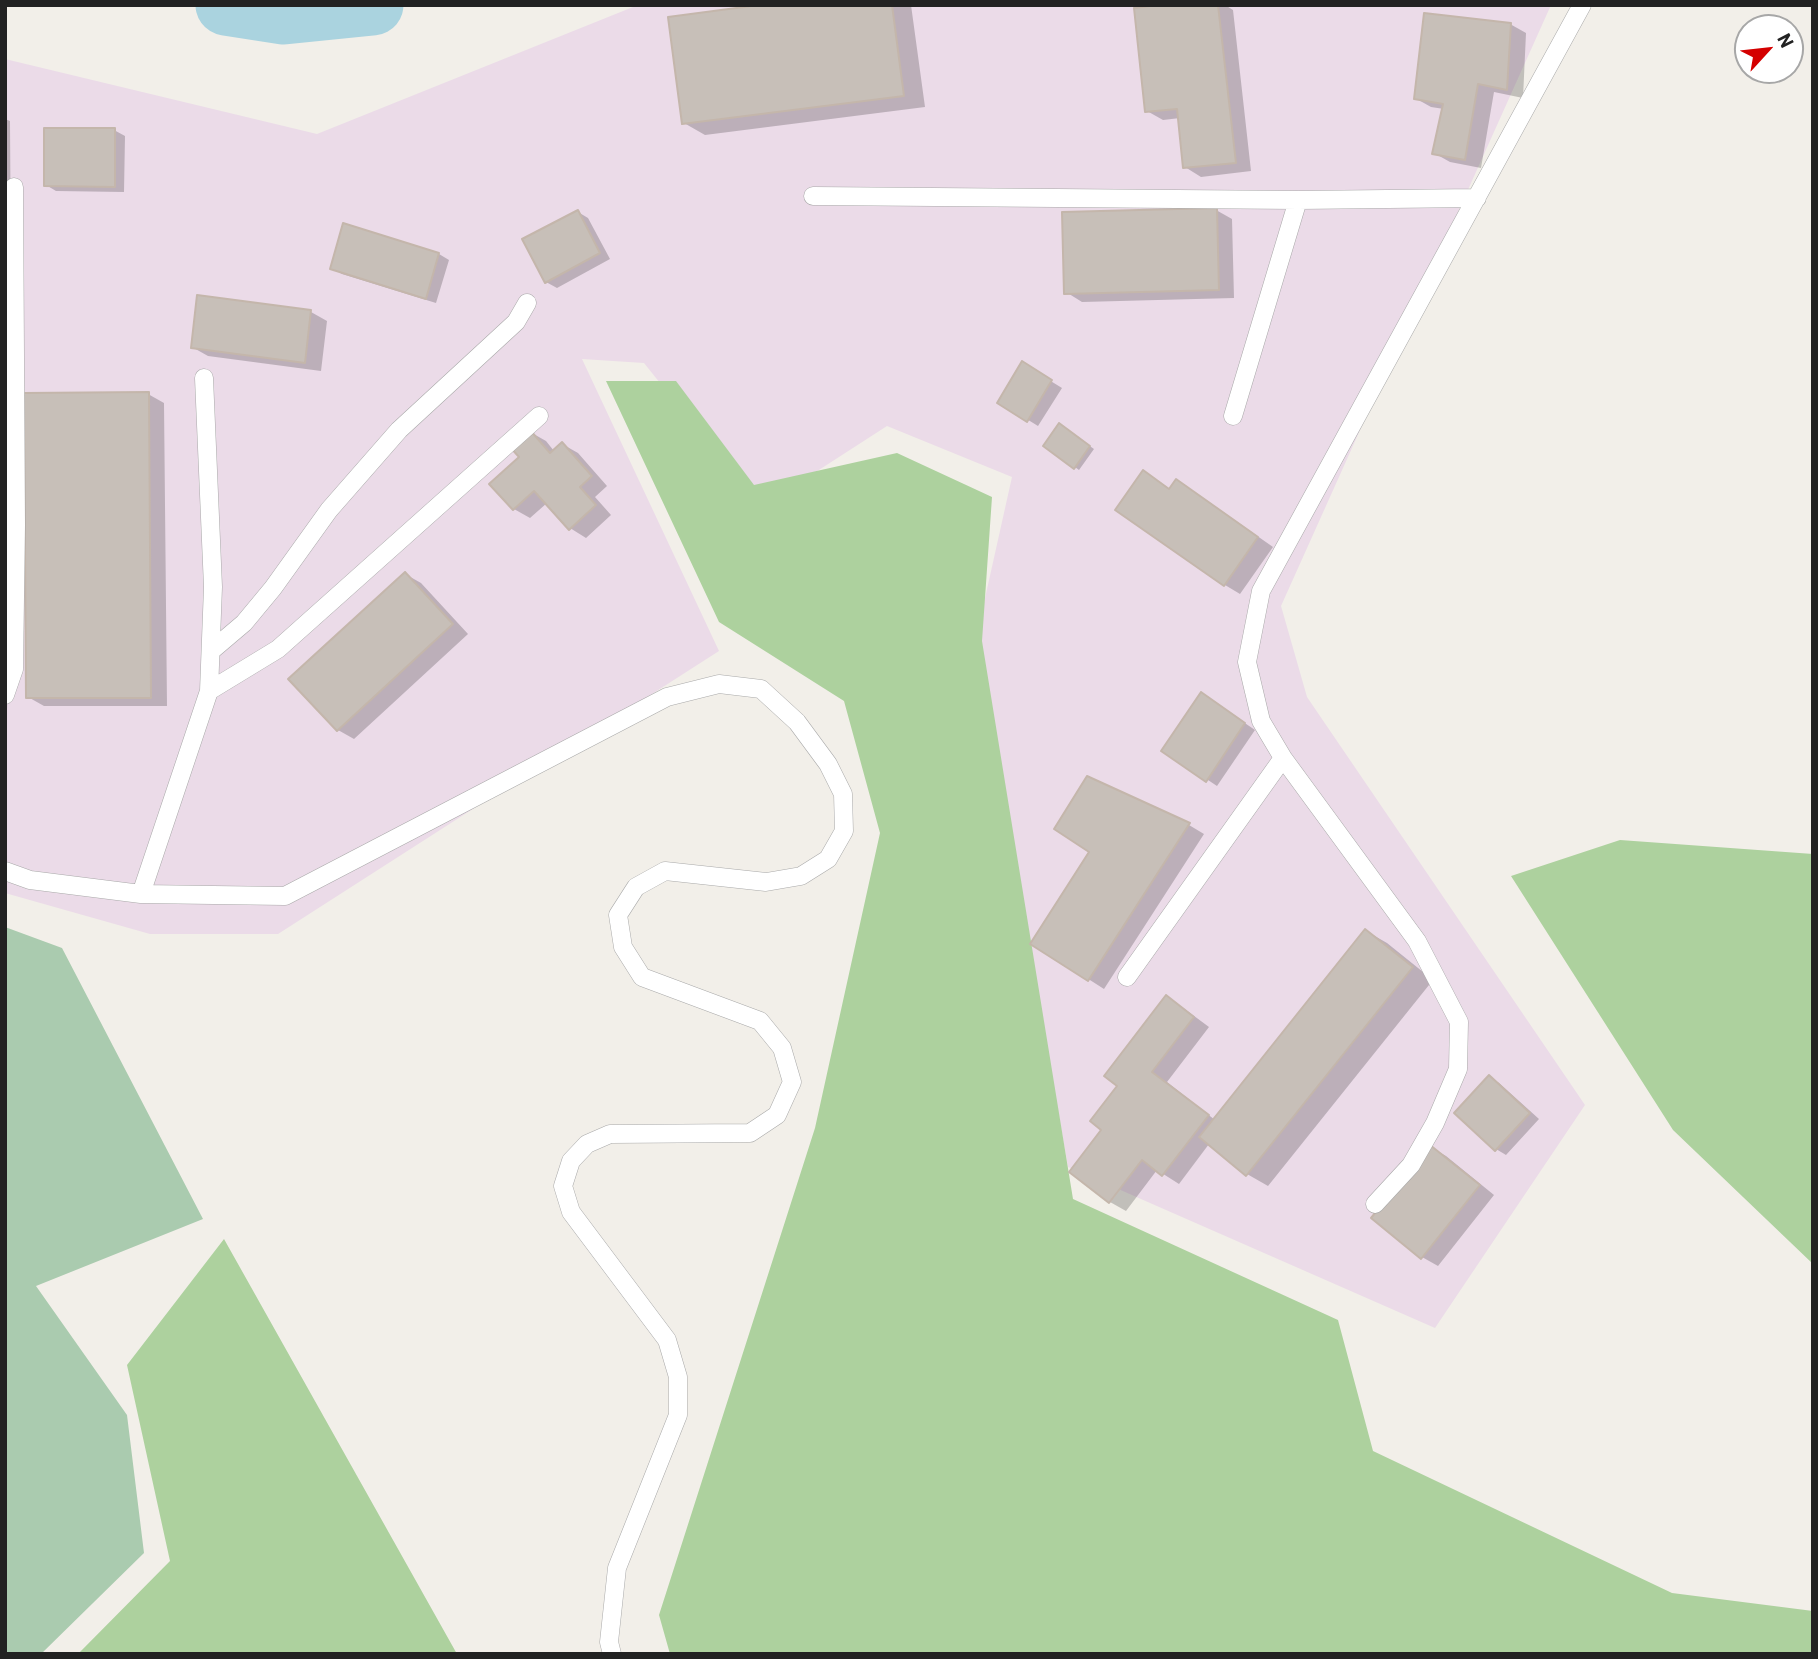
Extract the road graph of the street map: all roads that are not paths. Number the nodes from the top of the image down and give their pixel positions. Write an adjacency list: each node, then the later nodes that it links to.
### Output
1 (1582, 5): 4 (lane)
2 (13, 187): 12 (lane)
3 (813, 196): 5 (lane)
4 (1477, 198): 5 (lane); 13 (lane)
5 (1298, 200): 9 (lane)
6 (527, 303): 10 (lane)
7 (204, 378): 10 (lane)
8 (539, 416): 11 (lane)
9 (1233, 416)
10 (211, 651): 11 (lane)
11 (209, 691): 15 (lane)
12 (5, 695)
13 (1283, 758): 16 (lane); 17 (lane)
14 (5, 871): 15 (lane)
15 (141, 894): 18 (lane)
16 (1127, 977)
17 (1375, 1204)
18 (612, 1654)

